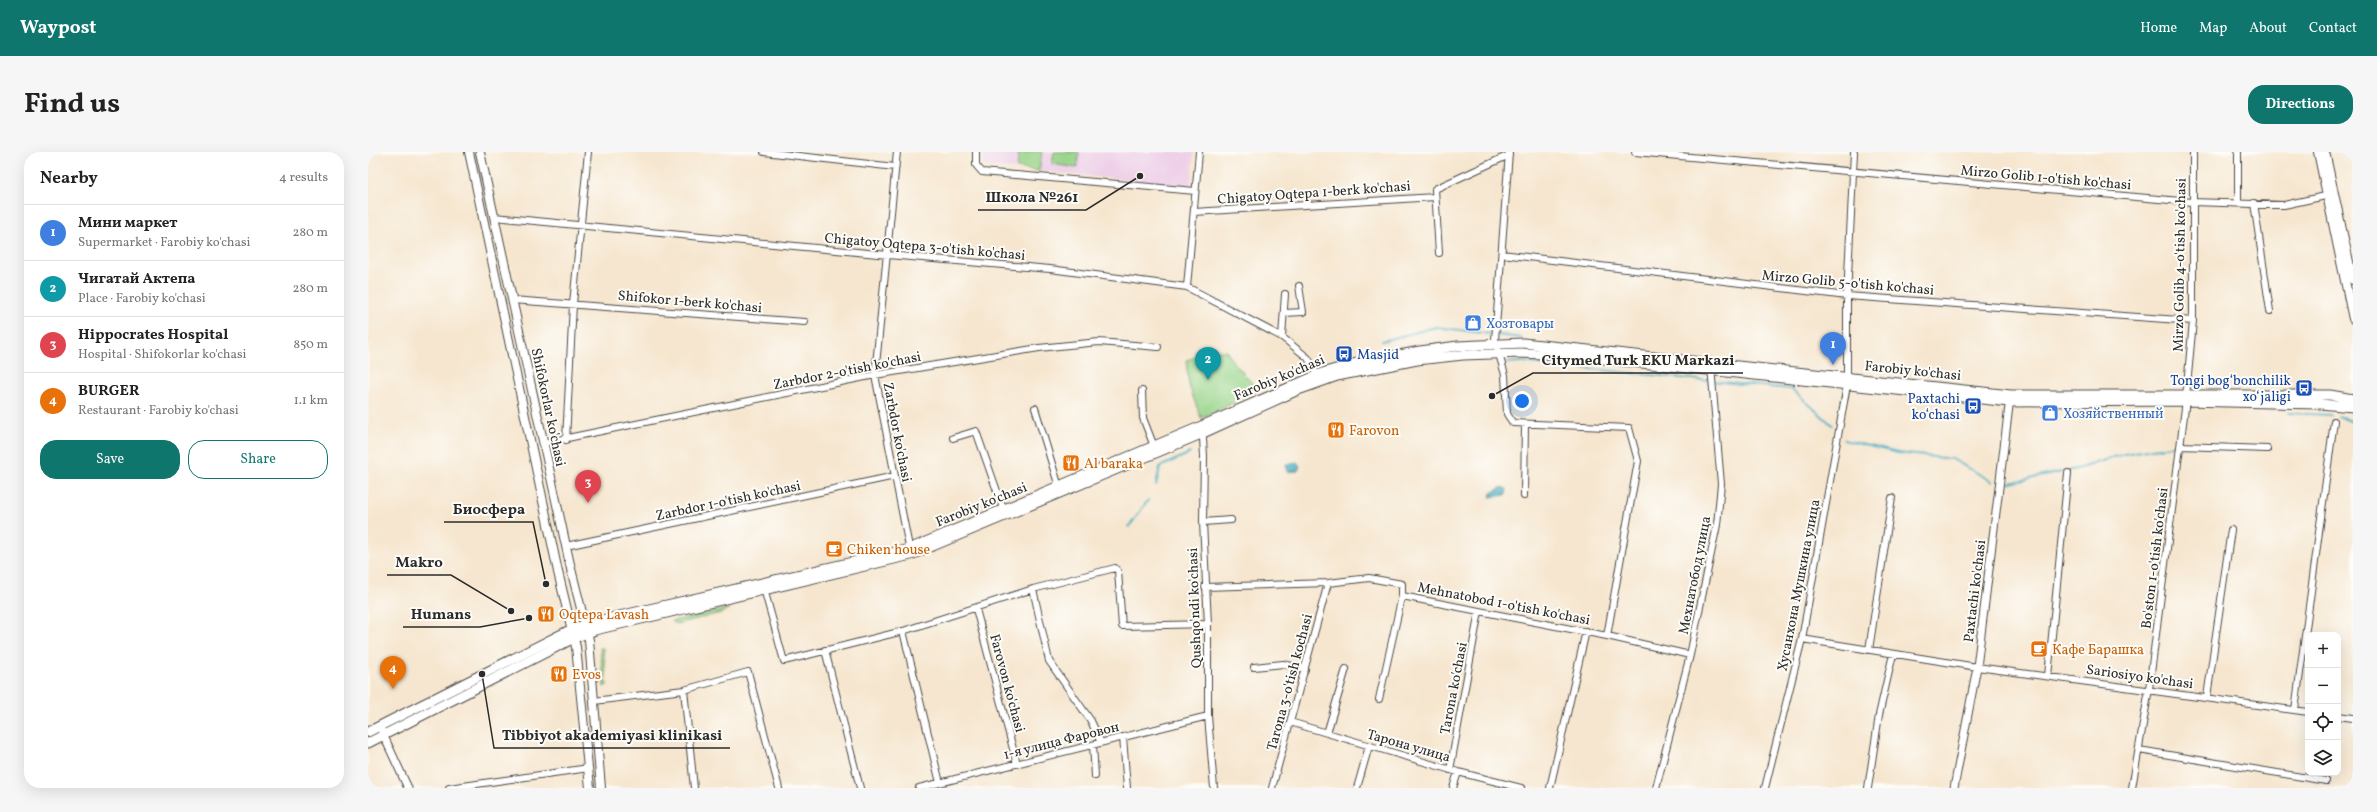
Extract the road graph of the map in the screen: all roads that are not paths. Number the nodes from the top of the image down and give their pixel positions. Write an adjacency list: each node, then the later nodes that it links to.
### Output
1 (469, 152): 76 (main road, Shifokorlar ko'chasi)
2 (480, 152): 24 (main road, Shifokorlar ko'chasi)
3 (588, 152): 25 (street)
4 (764, 152): 15 (street)
5 (897, 152): 15 (street, Zarbdor ko'chasi)
6 (976, 152): 17 (street)
7 (1199, 152): 17 (street)
8 (1635, 152): 16 (street, Mirzo Golib 1-o'tish ko'chasi)
9 (1854, 152): 16 (street, Хусанхона Мушкина улица)
10 (2193, 152): 20 (street, Mirzo Golib 4-o'tish ko'chasi)
11 (2238, 152): 21 (street)
12 (2318, 152): 18 (main road)
13 (2325, 152): 18 (main road)
14 (1509, 153): 19 (street); 27 (street)
15 (895, 167): 28 (street, Zarbdor ko'chasi)
16 (1852, 173): 20 (street, Mirzo Golib 1-o'tish ko'chasi); 33 (street, Хусанхона Мушкина улица)
17 (1195, 191): 23 (street)
18 (2331, 195): 22 (street, Mirzo Golib 1-o'tish ko'chasi); 29 (main road); 38 (main road)
19 (1435, 197): 23 (street, Chigatoy Oqtepa 1-berk ko'chasi); 26 (street)
20 (2192, 202): 21 (street, Mirzo Golib 1-o'tish ko'chasi); 39 (street, Mirzo Golib 4-o'tish ko'chasi)
21 (2238, 203): 22 (street, Mirzo Golib 1-o'tish ko'chasi)
22 (2254, 203): 36 (street)
23 (1194, 212): 31 (street)
24 (494, 217): 25 (street, Chigatoy Oqtepa 3-o'tish ko'chasi); 34 (main road, Shifokorlar ko'chasi)
25 (581, 226): 28 (street, Chigatoy Oqtepa 3-o'tish ko'chasi); 35 (street)
26 (1439, 254)
27 (1502, 254): 33 (street, Mirzo Golib 5-o'tish ko'chasi); 42 (street)
28 (888, 256): 31 (street, Chigatoy Oqtepa 3-o'tish ko'chasi); 46 (street, Zarbdor ko'chasi)
29 (2353, 280)
30 (1299, 286): 37 (street)
31 (1187, 287): 41 (street, Chigatoy Oqtepa 3-o'tish ko'chasi)
32 (1285, 294): 37 (street)
33 (1847, 296): 39 (street, Mirzo Golib 5-o'tish ko'chasi); 48 (street, Хусанхона Мушкина улица)
34 (512, 300): 35 (street, Shifokor 1-berk ko'chasi); 60 (main road, Shifokorlar ko'chasi)
35 (572, 304): 40 (street, Shifokor 1-berk ko'chasi); 59 (street)
36 (2270, 311)
37 (1284, 313): 41 (street)
38 (2353, 319)
39 (2193, 321): 50 (street, Mirzo Golib 4-o'tish ko'chasi)
40 (805, 322)
41 (1282, 337): 47 (street, Chigatoy Oqtepa 3-o'tish ko'chasi)
42 (1496, 343): 44 (street); 45 (main road, Farobiy ko'chasi); 47 (main road, Farobiy ko'chasi)
43 (1158, 347): 46 (street, Zarbdor 2-o'tish ko'chasi)
44 (1499, 356): 45 (main road, Farobiy ko'chasi); 47 (main road, Farobiy ko'chasi); 56 (street)
45 (1711, 366): 48 (main road, Farobiy ko'chasi); 94 (street, Мехнатобод улица)
46 (875, 375): 59 (street, Zarbdor 2-o'tish ko'chasi); 65 (street, Zarbdor ko'chasi)
47 (1318, 378): 57 (main road, Farobiy ko'chasi)
48 (1848, 381): 51 (main road, Farobiy ko'chasi); 90 (street, Хусанхона Мушкина улица)
49 (1142, 392): 62 (street)
50 (2186, 398): 51 (main road, Farobiy ko'chasi); 52 (main road, Farobiy ko'chasi); 53 (main road, Farobiy ko'chasi); 61 (street, Bo'ston 1-o'tish ko'chasi)
51 (2010, 399): 96 (street, Paxtachi ko'chasi)
52 (2353, 400)
53 (2353, 407)
54 (1034, 408): 66 (street)
55 (2334, 421): 105 (street)
56 (1525, 424): 67 (street); 89 (street)
57 (1199, 431): 62 (main road, Farobiy ko'chasi); 71 (street, Qushqo'ndi ko'chasi)
58 (953, 438): 69 (street)
59 (566, 440): 60 (street, Zarbdor 2-o'tish ko'chasi)
60 (544, 444): 73 (main road, Shifokorlar ko'chasi)
61 (2181, 446): 63 (street); 100 (street, Bo'ston 1-o'tish ko'chasi)
62 (1155, 450): 66 (main road, Farobiy ko'chasi); 69 (main road, Farobiy ko'chasi)
63 (2267, 450)
64 (2068, 473): 99 (street)
65 (895, 476): 73 (street, Zarbdor 1-o'tish ko'chasi); 74 (street, Zarbdor ko'chasi)
66 (1059, 487): 69 (main road, Farobiy ko'chasi)
67 (1524, 496)
68 (1892, 498): 92 (street)
69 (1005, 514): 74 (main road, Farobiy ko'chasi)
70 (1231, 520): 71 (street)
71 (1203, 522): 78 (street, Qushqo'ndi ko'chasi)
72 (2231, 530): 102 (street)
73 (566, 546): 75 (main road, Shifokorlar ko'chasi)
74 (910, 552): 79 (main road, Farobiy ko'chasi); 85 (main road, Farobiy ko'chasi)
75 (571, 569): 76 (main road); 85 (main road, Shifokorlar ko'chasi)
76 (558, 572): 88 (main road, Shifokorlar ko'chasi)
77 (1328, 583): 78 (street, Mehnatobod 1-o'tish ko'chasi); 81 (street, Mehnatobod 1-o'tish ko'chasi); 97 (street, Tarona 3-o'tish kochasi)
78 (1205, 587): 84 (street, Qushqo'ndi ko'chasi)
79 (764, 589): 85 (main road, Farobiy ko'chasi); 91 (street)
80 (1033, 589): 82 (street); 84 (street); 116 (street)
81 (1402, 596): 83 (street, Mehnatobod 1-o'tish ko'chasi); 103 (street)
82 (976, 609): 86 (street); 120 (street, Farovon ko'chasi)
83 (1479, 611): 87 (street, Mehnatobod 1-o'tish ko'chasi); 122 (street, Tarona ko'chasi)
84 (1208, 624): 107 (street, Qushqo'ndi ko'chasi)
85 (586, 629): 88 (main road, Farobiy ko'chasi); 104 (main road, Shifokorlar ko'chasi)
86 (902, 631): 91 (street); 126 (street)
87 (1586, 631): 89 (street, Mehnatobod 1-o'tish ko'chasi); 142 (street)
88 (573, 633): 111 (main road, Farobiy ko'chasi); 121 (main road, Shifokorlar ko'chasi)
89 (1607, 636): 94 (street, Mehnatobod 1-o'tish ko'chasi)
90 (1802, 639): 92 (street, Sariosiyo ko'chasi); 144 (street, Хусанхона Мушкина улица)
91 (825, 650): 134 (street)
92 (1869, 650): 93 (street, Sariosiyo ko'chasi)
93 (1893, 654): 96 (street, Sariosiyo ko'chasi); 145 (street)
94 (1690, 655): 143 (street, Мехнатобод улица)
95 (1254, 667): 97 (street)
96 (1977, 667): 99 (street, Sariosiyo ko'chasi); 146 (street, Paxtachi ko'chasi)
97 (1304, 669): 110 (street, Tarona 3-o'tish kochasi)
98 (1346, 669): 113 (street)
99 (2048, 676): 100 (street, Sariosiyo ko'chasi)
100 (2149, 689): 102 (street, Sariosiyo ko'chasi); 119 (street, Bo'ston 1-o'tish ko'chasi)
101 (684, 690): 104 (street); 132 (street); 133 (street)
102 (2207, 697): 105 (street, Sariosiyo ko'chasi)
103 (1379, 699)
104 (594, 701): 131 (main road, Shifokorlar ko'chasi)
105 (2295, 710): 106 (street, Sariosiyo ko'chasi)
106 (2305, 712)
107 (1208, 716): 114 (street, 1-я улица Фаровон); 137 (street, Qushqo'ndi ko'chasi)
108 (2341, 716): 109 (street)
109 (2353, 718)
110 (1290, 722): 113 (street, Тарона улица); 138 (street, Tarona 3-o'tish kochasi)
111 (381, 731): 112 (main road, Farobiy ko'chasi); 115 (main road, Farobiy ko'chasi); 128 (street)
112 (368, 732)
113 (1327, 733): 118 (street, Тарона улица)
114 (1123, 737): 116 (street, 1-я улица Фаровон); 136 (street)
115 (368, 742)
116 (1101, 743): 117 (street, 1-я улица Фаровон)
117 (1093, 745): 120 (street, 1-я улица Фаровон); 124 (street)
118 (1369, 746): 122 (street, Тарона улица); 139 (street)
119 (2139, 750): 125 (street); 147 (street, Bo'ston 1-o'tish ko'chasi)
120 (1017, 764): 126 (street, 1-я улица Фаровон)
121 (589, 768): 127 (street); 130 (main road, Shifokorlar ko'chasi)
122 (1450, 770): 123 (street, Тарона улица)
123 (1458, 772): 140 (street); 141 (street, Тарона улица)
124 (1095, 776)
125 (2326, 781)
126 (944, 784): 135 (street, 1-я улица Фаровон)
127 (492, 785): 129 (street)
128 (408, 788)
129 (449, 788)
130 (590, 788)
131 (601, 788)
132 (694, 788)
133 (779, 788)
134 (860, 788)
135 (919, 788)
136 (1127, 788)
137 (1214, 788)
138 (1272, 788)
139 (1356, 788)
140 (1453, 788)
141 (1521, 788)
142 (1550, 788)
143 (1656, 788)
144 (1765, 788)
145 (1868, 788)
146 (1956, 788)
147 (2132, 788)

